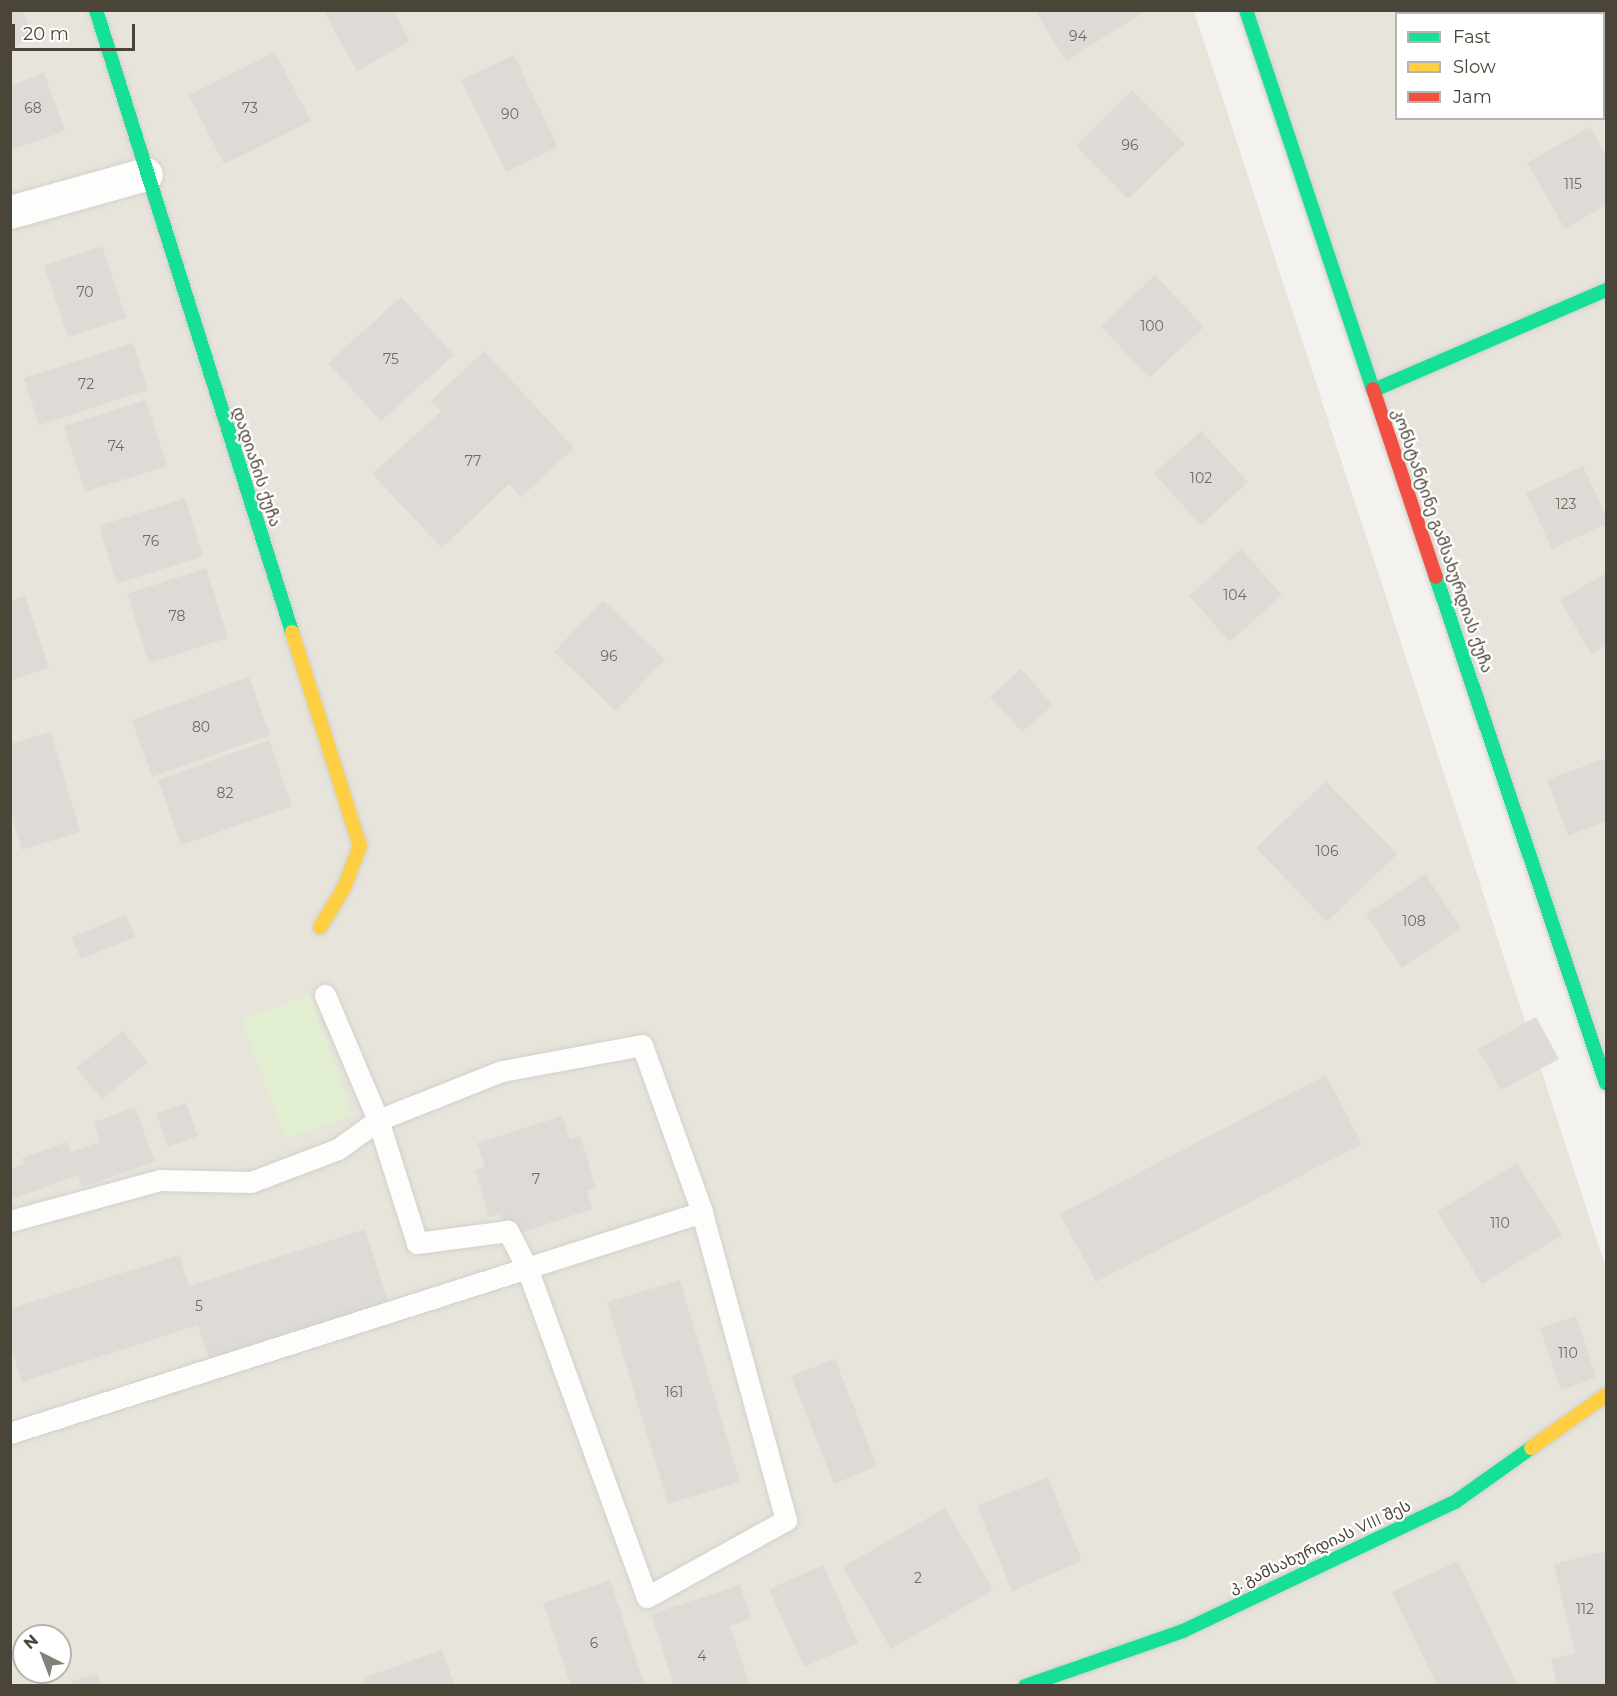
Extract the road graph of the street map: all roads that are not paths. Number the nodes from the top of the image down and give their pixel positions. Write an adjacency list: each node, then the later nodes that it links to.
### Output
1 (96, 10): 3 (street, დადიანის ქუჩა)
2 (1246, 10): 6 (street, კონსტანტინე გამსახურდიას ქუჩა)
3 (146, 174): 4 (street); 7 (street, დადიანის ქუჩა)
4 (10, 212)
5 (1606, 290): 6 (street)
6 (1374, 390): 9 (street, კონსტანტინე გამსახურდიას ქუჩა)
7 (320, 927)
8 (325, 995): 10 (lane)
9 (1606, 1083)
10 (378, 1120): 11 (lane); 12 (lane); 13 (lane)
11 (702, 1212): 13 (lane); 13 (lane)
12 (10, 1221)
13 (527, 1268): 15 (lane)
14 (1606, 1395): 16 (street, კ. გამსახურდიას VIII შეს)
15 (10, 1433)
16 (1025, 1686)

